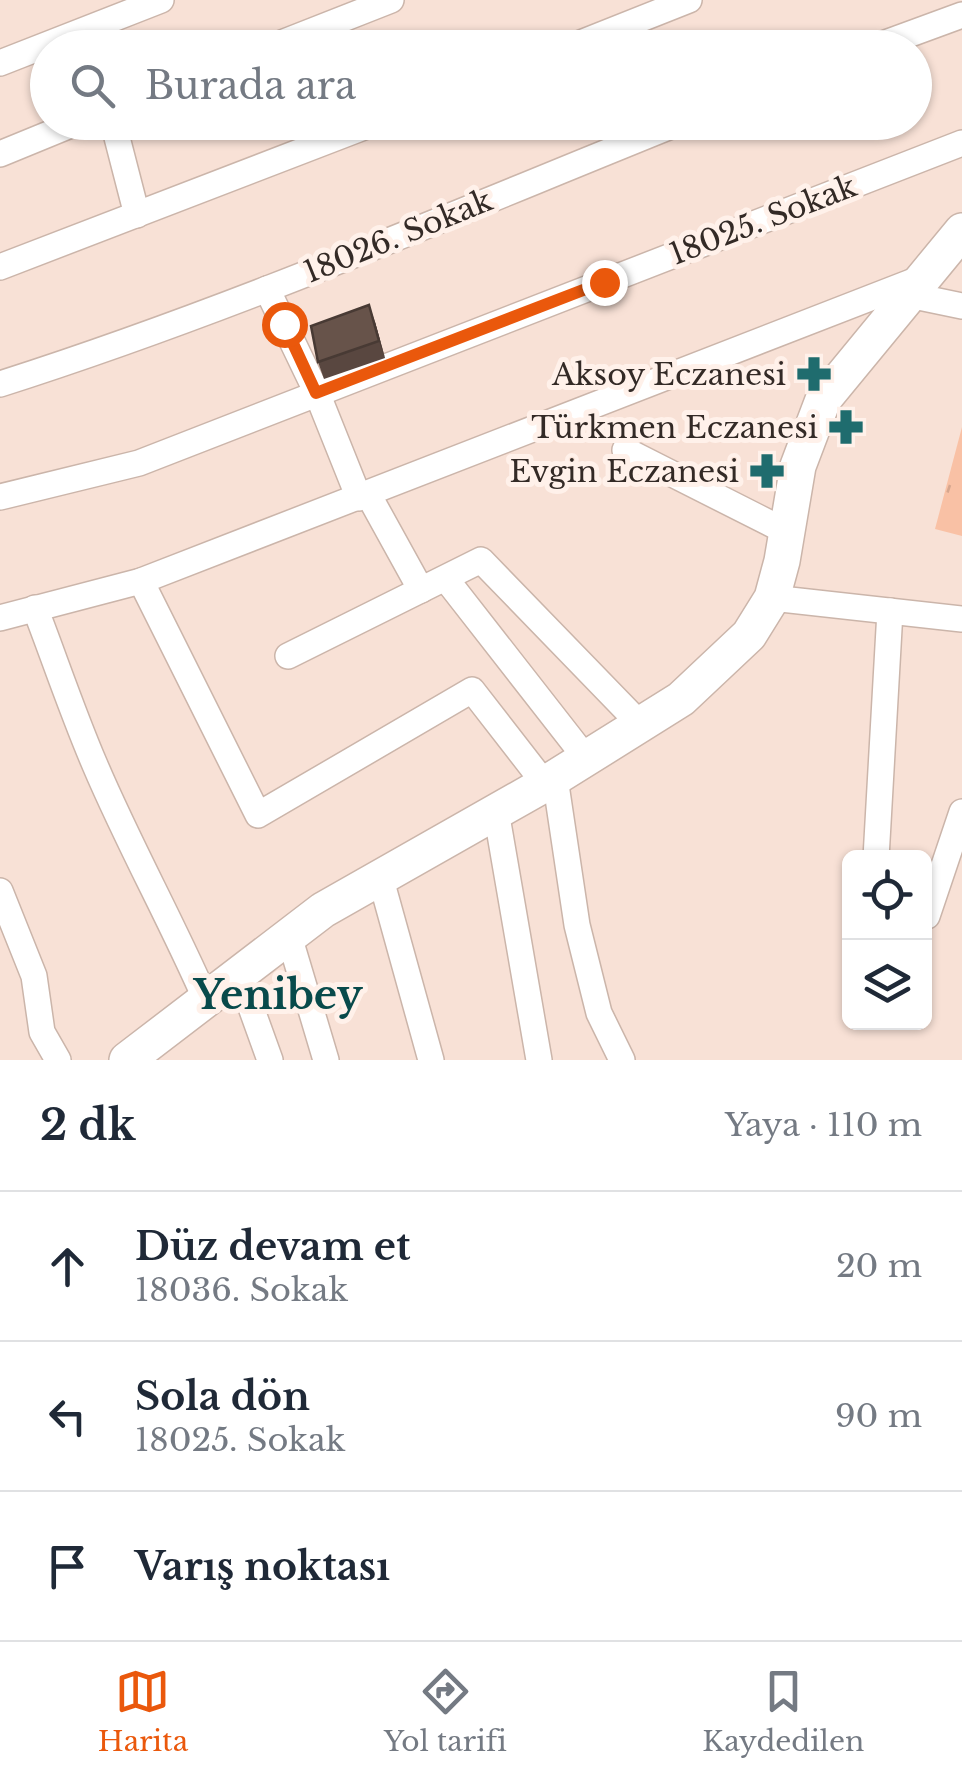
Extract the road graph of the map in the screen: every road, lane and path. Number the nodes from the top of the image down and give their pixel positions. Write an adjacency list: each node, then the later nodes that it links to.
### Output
1 (162, 0): 5 (street)
2 (391, 0): 6 (street)
3 (689, 0): 7 (street)
4 (962, 15): 8 (street)
5 (101, 30)
6 (315, 30)
7 (613, 30)
8 (921, 30)
9 (30, 54): 10 (street)
10 (0, 63)
11 (34, 140): 16 (street)
12 (118, 140): 17 (street)
13 (331, 140): 17 (street)
14 (636, 140): 21 (street, 18026. Sokak)
15 (962, 144): 24 (street, 18025. Sokak)
16 (0, 154)
17 (138, 215): 19 (street)
18 (962, 230): 20 (main road)
19 (0, 268)
20 (916, 286): 22 (street); 26 (street); 28 (main road)
21 (267, 289): 23 (street, 18026. Sokak); 24 (street)
22 (962, 306)
23 (0, 384)
24 (316, 393): 26 (street); 27 (street, 18025. Sokak)
25 (626, 450): 28 (street)
26 (364, 496): 30 (street); 31 (street)
27 (0, 497)
28 (787, 532): 32 (main road)
29 (446, 579): 31 (street); 38 (street); 39 (street)
30 (140, 581): 33 (street); 40 (street)
31 (421, 590): 37 (street)
32 (772, 598): 34 (street); 38 (main road)
33 (35, 608): 35 (street); 49 (street)
34 (890, 611): 36 (street); 43 (street)
35 (0, 618)
36 (962, 619)
37 (288, 656)
38 (640, 724): 39 (main road)
39 (585, 757): 40 (main road)
40 (550, 781): 41 (main road); 56 (street)
41 (496, 812): 44 (main road); 55 (street)
42 (962, 812): 46 (street)
43 (876, 850)
44 (380, 876): 47 (main road); 54 (street)
45 (0, 891): 50 (street)
46 (932, 901)
47 (289, 936): 48 (main road); 53 (street)
48 (239, 974): 49 (main road); 52 (street)
49 (206, 1000): 51 (main road)
50 (58, 1060)
51 (127, 1060)
52 (270, 1060)
53 (326, 1060)
54 (431, 1060)
55 (539, 1060)
56 (622, 1060)

